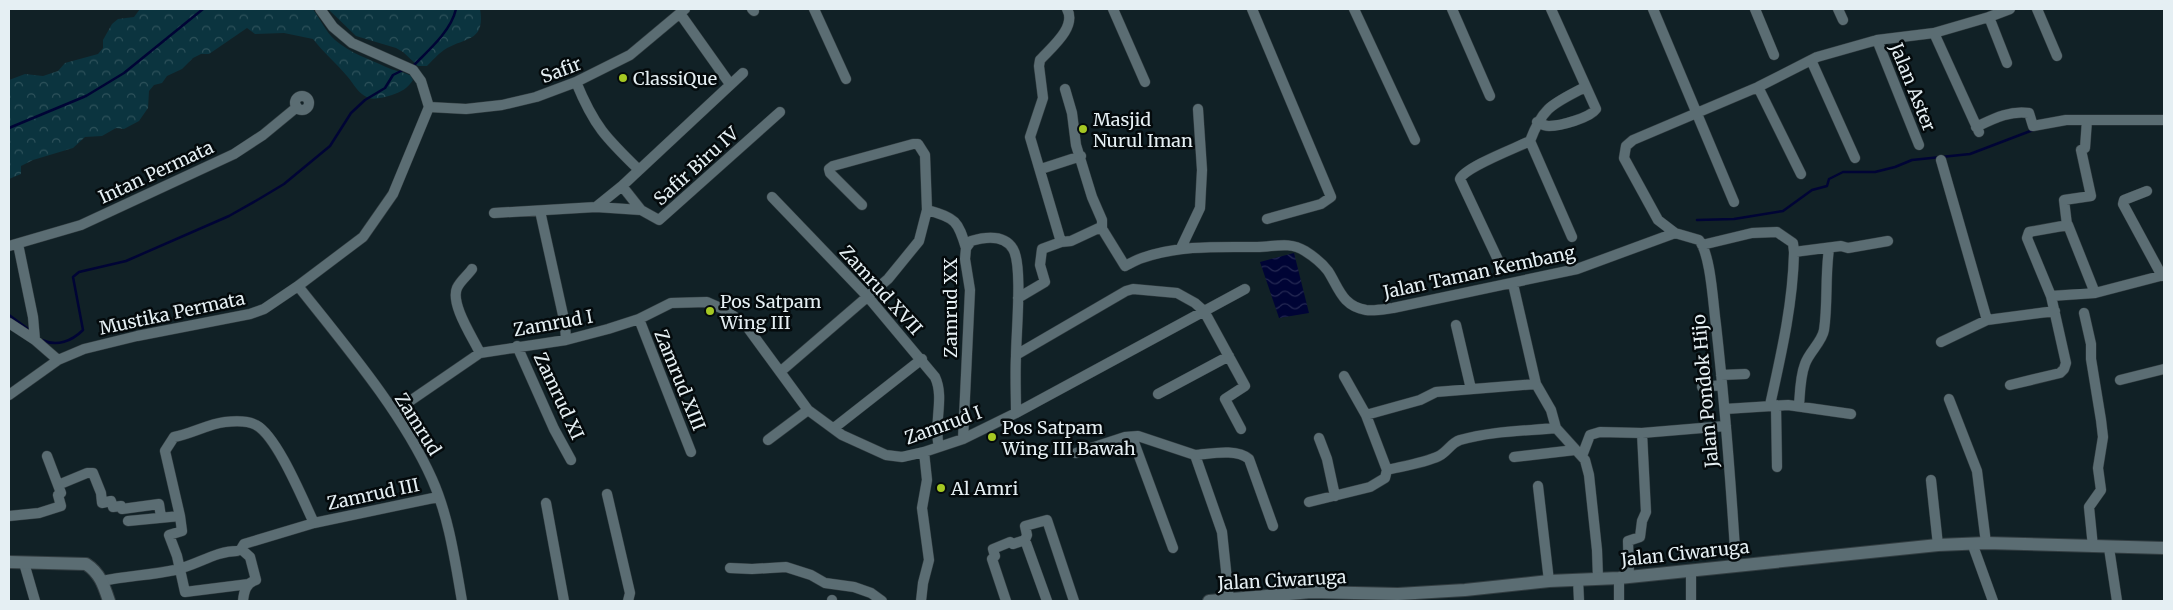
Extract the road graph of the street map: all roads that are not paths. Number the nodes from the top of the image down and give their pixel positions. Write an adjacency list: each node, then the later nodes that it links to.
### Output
1 (320, 9): 33 (street)
2 (814, 9): 24 (street)
3 (1067, 9): 47 (street)
4 (1113, 9): 26 (street)
5 (1252, 9): 59 (street)
6 (1354, 9): 40 (street)
7 (1452, 9): 31 (street)
8 (1551, 9): 28 (street)
9 (1653, 9): 36 (street)
10 (1755, 9): 19 (street)
11 (1838, 9): 16 (street)
12 (2010, 9): 15 (street)
13 (2037, 9): 20 (street)
14 (683, 12): 25 (street, Safir); 27 (street)
15 (1989, 17): 17 (street); 22 (street)
16 (1843, 20)
17 (1934, 33): 18 (street); 38 (street)
18 (1877, 40): 21 (street); 42 (street, Jalan Aster)
19 (1774, 55)
20 (2057, 56)
21 (1811, 60): 29 (street); 44 (street)
22 (2007, 63)
23 (743, 73): 27 (street)
24 (846, 79)
25 (576, 82): 33 (street, Safir); 46 (street)
26 (1145, 82)
27 (730, 84): 46 (street)
28 (1585, 87): 39 (street); 39 (street)
29 (1758, 87): 36 (street); 48 (street)
30 (1065, 89): 43 (street)
31 (1490, 96)
32 (297, 107): 66 (street, Intan Permata)
33 (428, 107): 76 (street, Mustika Permata)
34 (1198, 108): 69 (street)
35 (780, 112): 56 (street, Safir Biru IV)
36 (1696, 112): 52 (street); 62 (street)
37 (2164, 120): 38 (street)
38 (2087, 121): 60 (street)
39 (1537, 122): 41 (street)
40 (1415, 140)
41 (1530, 141): 63 (street); 72 (street)
42 (1919, 145)
43 (1081, 156): 47 (street); 61 (street)
44 (1855, 158)
45 (1941, 160): 86 (street)
46 (639, 170): 49 (street)
47 (1041, 170): 65 (street)
48 (1801, 174)
49 (622, 186): 54 (street); 56 (street)
50 (2147, 191): 74 (street)
51 (772, 198): 80 (street, Zamrud XVII)
52 (1734, 202)
53 (862, 205): 57 (street)
54 (596, 208): 55 (street, Safir Biru IV); 56 (street, Safir Biru IV)
55 (540, 210): 58 (street, Safir Biru IV); 90 (street)
56 (641, 210)
57 (927, 210): 68 (street); 80 (street)
58 (494, 213)
59 (1267, 219)
60 (2069, 227): 78 (street); 79 (street)
61 (1102, 228): 65 (street); 69 (street, Jalan Taman Kembang)
62 (1675, 232): 67 (street); 75 (street, Jalan Taman Kembang)
63 (1572, 237)
64 (1888, 241): 70 (street)
65 (1061, 242): 81 (street)
66 (13, 245): 89 (street, Intan Permata)
67 (1702, 245): 71 (street); 102 (street, Jalan Pondok Hijo)
68 (966, 248): 81 (street, Zamrud XX); 126 (street, Zamrud XX)
69 (1181, 248): 75 (street, Jalan Taman Kembang)
70 (1828, 249): 71 (street); 112 (street)
71 (1794, 252): 111 (street)
72 (1499, 262)
73 (472, 269): 93 (street)
74 (2163, 275): 78 (street)
75 (1513, 284): 104 (street)
76 (298, 286): 97 (street, Mustika Permata); 115 (street, Zamrud)
77 (1245, 289): 82 (street, Zamrud I)
78 (2095, 294): 79 (street)
79 (2051, 296): 83 (street)
80 (868, 297): 96 (street, Zamrud XVII); 99 (street)
81 (1018, 298): 94 (street, Zamrud XX)
82 (1204, 310): 94 (street); 95 (street); 116 (street, Zamrud I)
83 (2055, 311): 86 (street); 105 (street)
84 (2084, 313): 157 (street)
85 (639, 319): 90 (street, Zamrud I); 99 (street, Zamrud I); 129 (street, Zamrud XIII)
86 (1987, 320): 91 (street)
87 (9, 323): 89 (street)
88 (1456, 325): 107 (street)
89 (35, 340): 97 (street)
90 (566, 340): 92 (street, Zamrud I)
91 (1941, 342)
92 (518, 346): 93 (street, Zamrud I); 136 (street, Zamrud XI)
93 (480, 354): 115 (street, Zamrud I)
94 (1016, 355): 116 (street, Zamrud XX)
95 (1229, 356): 108 (street); 122 (street)
96 (922, 359): 120 (street); 128 (street, Zamrud XVII)
97 (58, 360): 109 (street, Mustika Permata)
98 (2164, 369): 103 (street)
99 (780, 372): 114 (street, Zamrud I)
100 (1745, 374): 102 (street)
101 (1344, 376): 117 (street)
102 (1721, 380): 106 (street); 113 (street, Jalan Pondok Hijo)
103 (2120, 380)
104 (1536, 384): 107 (street); 121 (street)
105 (2010, 385)
106 (1702, 387)
107 (1471, 389): 117 (street)
108 (1158, 394)
109 (9, 395)
110 (1949, 399): 155 (street)
111 (1773, 405): 112 (street); 113 (street); 137 (street)
112 (1799, 406): 118 (street)
113 (1724, 409): 119 (street, Jalan Pondok Hijo)
114 (808, 410): 120 (street, Zamrud I); 127 (street)
115 (394, 412): 144 (street, Zamrud)
116 (1016, 413): 126 (street, Zamrud I)
117 (1366, 414): 138 (street)
118 (1851, 414)
119 (1726, 426): 123 (street); 164 (street, Jalan Pondok Hijo)
120 (834, 428): 130 (street, Zamrud I)
121 (1556, 428): 132 (street); 138 (street)
122 (1241, 429)
123 (1642, 433): 132 (street); 168 (street)
124 (1132, 436): 131 (street); 133 (street); 158 (street)
125 (1319, 438): 143 (street)
126 (963, 439): 128 (street, Zamrud I)
127 (768, 440)
128 (938, 447): 130 (street, Zamrud I)
129 (691, 452)
130 (924, 452): 183 (street)
131 (1076, 453)
132 (1579, 453): 135 (street); 169 (street)
133 (1194, 455): 152 (street); 175 (street)
134 (47, 456): 140 (street)
135 (1514, 457)
136 (571, 460)
137 (1777, 467)
138 (1387, 470): 143 (street)
139 (1931, 480): 156 (street)
140 (58, 485): 147 (street); 149 (street)
141 (1538, 486): 172 (street)
142 (607, 494): 181 (street)
143 (1335, 496): 145 (street)
144 (438, 497): 151 (street, Zamrud III); 179 (street, Zamrud)
145 (1309, 502)
146 (546, 503): 180 (street)
147 (9, 516)
148 (180, 516): 149 (street); 151 (street); 166 (street)
149 (161, 517): 150 (street)
150 (128, 521)
151 (314, 522): 173 (street, Zamrud III)
152 (1273, 526)
153 (1025, 540): 184 (street); 185 (street); 186 (street)
154 (1972, 543): 155 (street, Jalan Ciwaruga); 156 (street, Jalan Ciwaruga); 191 (street)
155 (1986, 543): 157 (street, Jalan Ciwaruga)
156 (1938, 545): 164 (street, Jalan Ciwaruga)
157 (2094, 547): 159 (street, Jalan Ciwaruga)
158 (1173, 548)
159 (2109, 548): 160 (street, Jalan Ciwaruga); 192 (street)
160 (2164, 548)
161 (238, 551): 166 (street)
162 (9, 560): 163 (street)
163 (24, 563): 171 (street); 176 (street)
164 (1736, 565): 167 (street, Jalan Ciwaruga)
165 (730, 568): 182 (street)
166 (180, 569): 171 (street); 173 (street)
167 (1691, 570): 168 (street, Jalan Ciwaruga); 190 (street)
168 (1624, 577): 169 (street, Jalan Ciwaruga); 189 (street)
169 (1598, 578): 170 (street, Jalan Ciwaruga)
170 (1578, 579): 172 (street, Jalan Ciwaruga); 188 (street)
171 (102, 581): 177 (street)
172 (1549, 581): 174 (street, Jalan Ciwaruga)
173 (249, 584): 178 (street)
174 (1386, 597): 175 (street, Jalan Ciwaruga)
175 (1229, 599): 187 (street, Jalan Ciwaruga)
176 (35, 601)
177 (109, 601)
178 (242, 601)
179 (462, 601)
180 (564, 601)
181 (628, 601)
182 (882, 601)
183 (921, 601)
184 (1006, 601)
185 (1047, 601)
186 (1074, 601)
187 (1209, 601)
188 (1579, 601)
189 (1619, 601)
190 (1691, 601)
191 (1993, 601)
192 (2117, 601)

